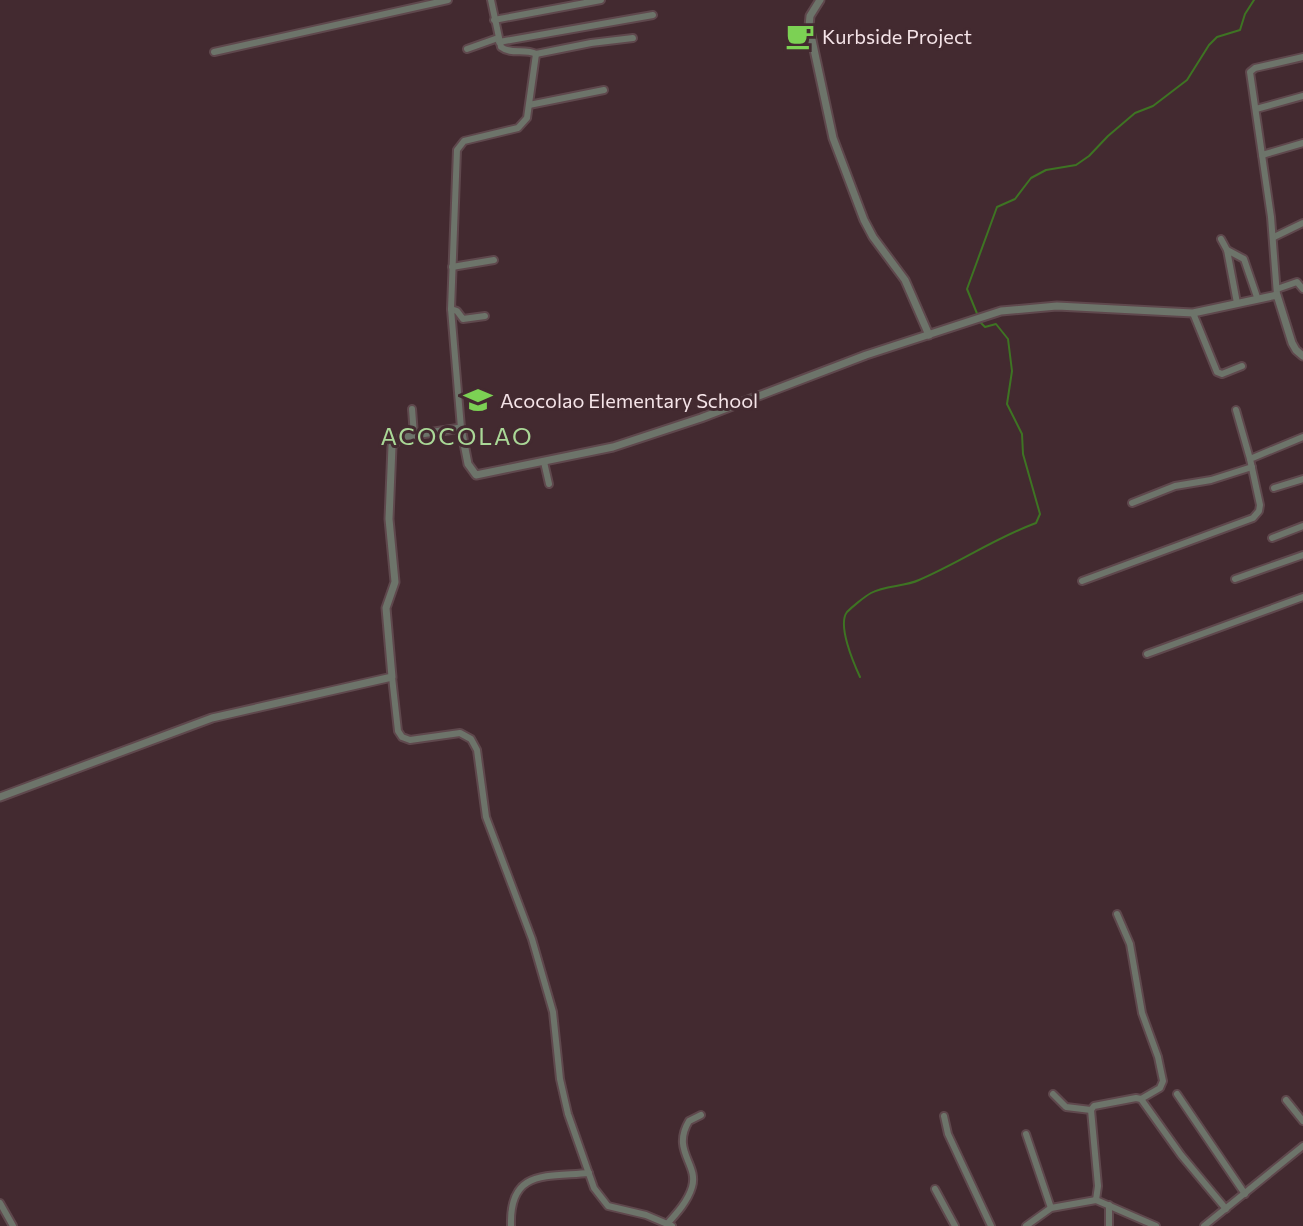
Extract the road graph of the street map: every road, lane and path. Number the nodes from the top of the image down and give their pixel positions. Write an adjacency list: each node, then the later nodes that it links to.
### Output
1 (448, 0): 10 (street)
2 (491, 0): 6 (street)
3 (601, 0): 6 (street)
4 (820, 0): 32 (street)
5 (653, 15): 8 (street)
6 (494, 20): 8 (street)
7 (633, 38): 11 (street)
8 (499, 40): 9 (street); 11 (street)
9 (467, 49)
10 (214, 52)
11 (536, 54): 15 (street)
12 (1303, 57): 16 (street)
13 (604, 90): 15 (street)
14 (1303, 96): 16 (street)
15 (529, 105): 24 (street)
16 (1256, 109): 18 (street)
17 (1303, 143): 18 (street)
18 (1262, 155): 20 (street)
19 (1303, 223): 20 (street)
20 (1274, 237): 26 (street)
21 (1221, 239): 22 (street)
22 (1227, 250): 27 (street); 28 (street)
23 (494, 260): 24 (street)
24 (452, 267): 29 (street)
25 (1303, 289): 26 (street)
26 (1277, 292): 27 (street); 33 (street)
27 (1257, 297): 28 (street)
28 (1237, 303): 30 (street)
29 (451, 309): 31 (street); 37 (street)
30 (1193, 313): 32 (street); 34 (street)
31 (485, 316)
32 (929, 335): 41 (street)
33 (1303, 356)
34 (1242, 366)
35 (412, 409): 38 (street)
36 (1236, 410): 40 (street)
37 (461, 428): 38 (street); 41 (street)
38 (414, 435): 54 (street)
39 (1303, 437): 40 (street)
40 (1250, 459): 42 (street)
41 (544, 462): 44 (street)
42 (1252, 467): 46 (street); 51 (street)
43 (1303, 479): 45 (street)
44 (549, 484)
45 (1274, 488)
46 (1132, 503)
47 (1303, 526): 48 (street)
48 (1272, 538)
49 (1303, 555): 50 (street)
50 (1235, 579)
51 (1082, 581)
52 (1303, 597): 53 (street)
53 (1147, 654)
54 (392, 677): 55 (street); 67 (street)
55 (0, 797)
56 (1117, 914): 59 (street)
57 (1053, 1094): 61 (street)
58 (1177, 1094): 69 (street)
59 (1141, 1099): 61 (street); 74 (street)
60 (1286, 1100): 64 (street)
61 (1091, 1110): 70 (street)
62 (701, 1115): 75 (street)
63 (944, 1116): 79 (street)
64 (1303, 1121)
65 (1026, 1134): 73 (street)
66 (1303, 1146): 69 (street)
67 (589, 1173): 75 (street); 77 (street)
68 (935, 1189): 78 (street)
69 (1245, 1194): 74 (street)
70 (1096, 1200): 72 (street); 73 (street)
71 (0, 1203): 76 (street)
72 (1109, 1205): 81 (street); 82 (street)
73 (1051, 1208): 80 (street)
74 (1226, 1209): 83 (street)
75 (670, 1225)
76 (13, 1226)
77 (511, 1226)
78 (955, 1226)
79 (991, 1226)
80 (1026, 1226)
81 (1109, 1226)
82 (1156, 1226)
83 (1204, 1226)

